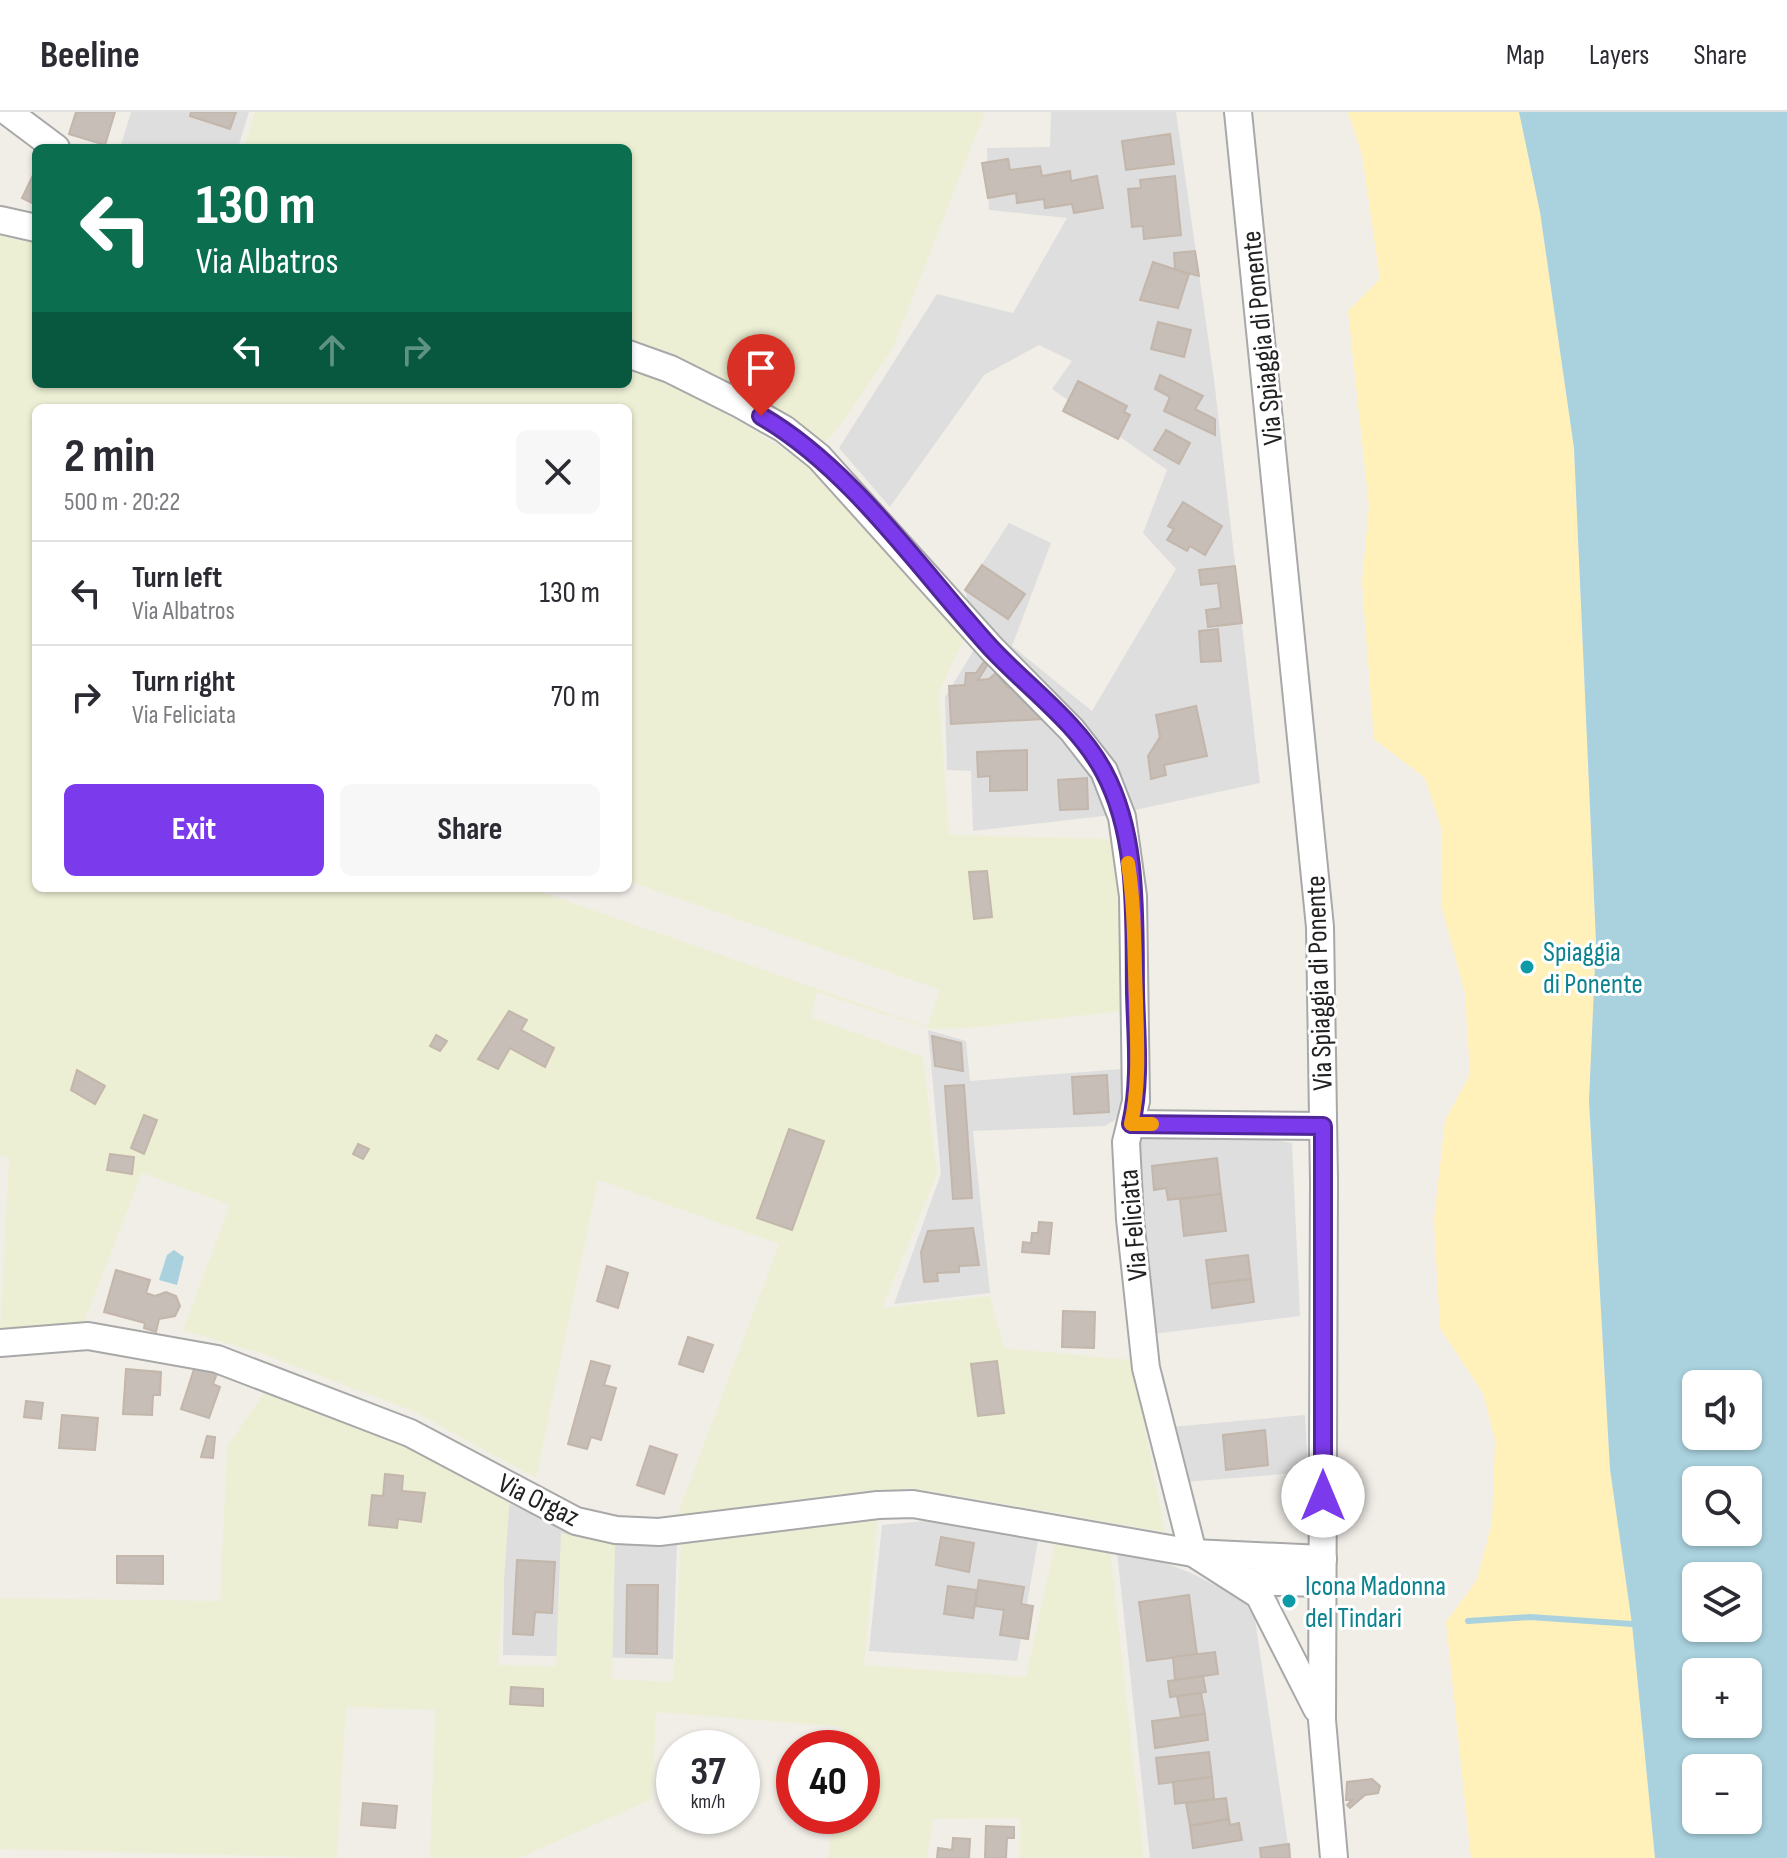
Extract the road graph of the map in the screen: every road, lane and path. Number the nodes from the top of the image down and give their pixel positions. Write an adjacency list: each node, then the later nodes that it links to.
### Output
1 (8, 112): 3 (street)
2 (1238, 112): 8 (street, Via Spiaggia di Ponente)
3 (51, 144)
4 (0, 220): 5 (street)
5 (32, 227)
6 (632, 355): 7 (street, Via Feliciata)
7 (1131, 1124): 8 (street); 10 (street, Via Feliciata)
8 (1323, 1126): 11 (street, Via Spiaggia di Ponente)
9 (0, 1343): 10 (street, Via Orgaz)
10 (1193, 1553): 11 (street); 12 (street)
11 (1323, 1571): 12 (street); 13 (street, Via Spiaggia di Ponente)
12 (1242, 1581): 13 (street)
13 (1322, 1720): 14 (street, Via Spiaggia di Ponente)
14 (1334, 1858)

